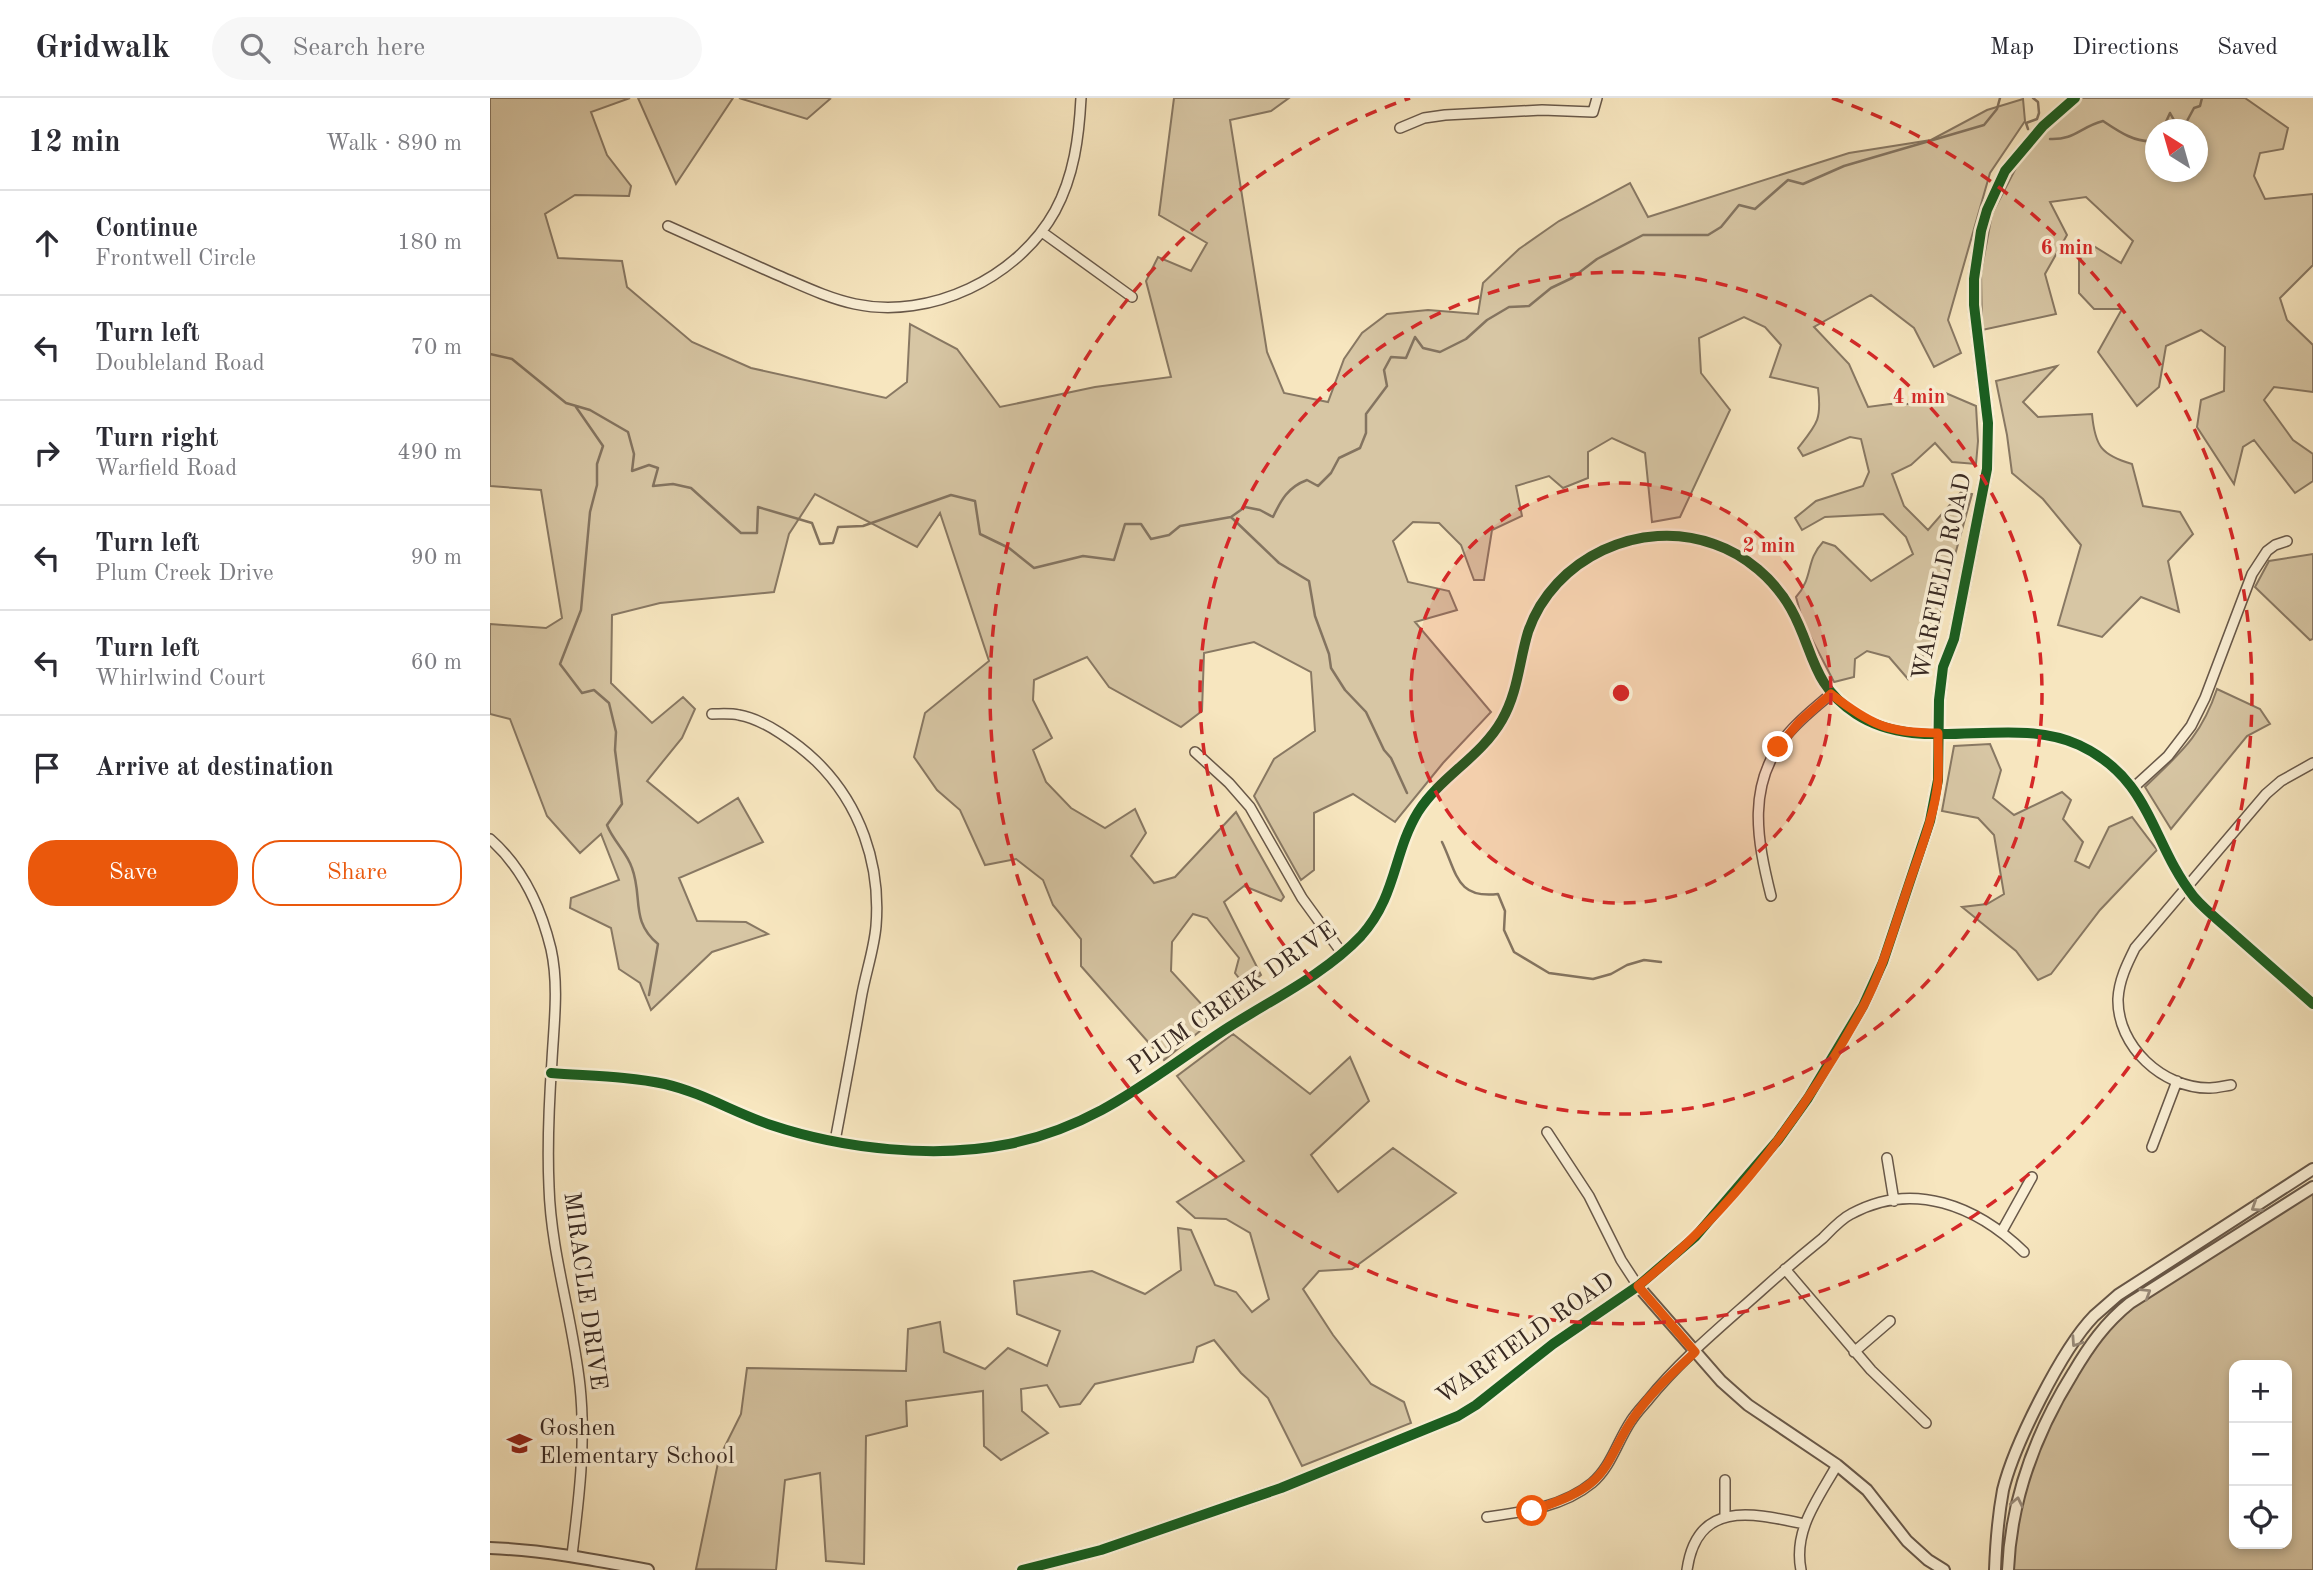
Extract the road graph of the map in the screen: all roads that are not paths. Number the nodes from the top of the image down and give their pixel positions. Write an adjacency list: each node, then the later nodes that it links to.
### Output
1 (1082, 98): 6 (street)
2 (1597, 98): 4 (street)
3 (2075, 98): 11 (street, WARFIELD ROAD)
4 (1400, 128)
5 (668, 226): 6 (street)
6 (1042, 232): 7 (street)
7 (1132, 297)
8 (2287, 541): 14 (street)
9 (1831, 694): 11 (street, PLUM CREEK DRIVE); 17 (street); 18 (street, PLUM CREEK DRIVE)
10 (712, 714): 24 (street)
11 (1938, 733): 14 (street, PLUM CREEK DRIVE); 34 (street, WARFIELD ROAD)
12 (1195, 752): 18 (street)
13 (2313, 764): 16 (street)
14 (2133, 788): 16 (street, PLUM CREEK DRIVE)
15 (490, 839): 20 (street, MIRACLE DRIVE)
16 (2187, 887): 19 (street, PLUM CREEK DRIVE); 21 (street)
17 (1771, 896)
18 (1342, 953): 24 (street, PLUM CREEK DRIVE)
19 (2313, 1004)
20 (551, 1073): 24 (street, PLUM CREEK DRIVE); 45 (street, MIRACLE DRIVE)
21 (2177, 1081): 22 (street); 25 (street)
22 (2231, 1085)
23 (1547, 1132): 34 (street)
24 (835, 1141)
25 (2151, 1147)
26 (1887, 1158): 30 (street)
27 (2313, 1169): 51 (street, one-way to 51)
28 (2032, 1178): 31 (street)
29 (2313, 1187): 52 (street, one-way to 29)
30 (1894, 1200): 31 (street); 33 (street)
31 (2002, 1231): 32 (street)
32 (2024, 1252)
33 (1786, 1269): 36 (street); 37 (street)
34 (1638, 1286): 36 (street); 47 (street, WARFIELD ROAD)
35 (1890, 1321): 37 (street)
36 (1695, 1352): 39 (street); 42 (street)
37 (1854, 1352): 38 (street)
38 (1926, 1423)
39 (1837, 1465): 43 (street); 50 (street)
40 (1725, 1480): 41 (street)
41 (1725, 1516): 43 (street); 48 (street)
42 (1487, 1517)
43 (1804, 1524): 49 (street)
44 (490, 1548): 45 (street)
45 (572, 1556): 46 (street)
46 (648, 1570)
47 (1022, 1570)
48 (1687, 1570)
49 (1801, 1570)
50 (1944, 1570)
51 (1995, 1570)
52 (2008, 1570)

